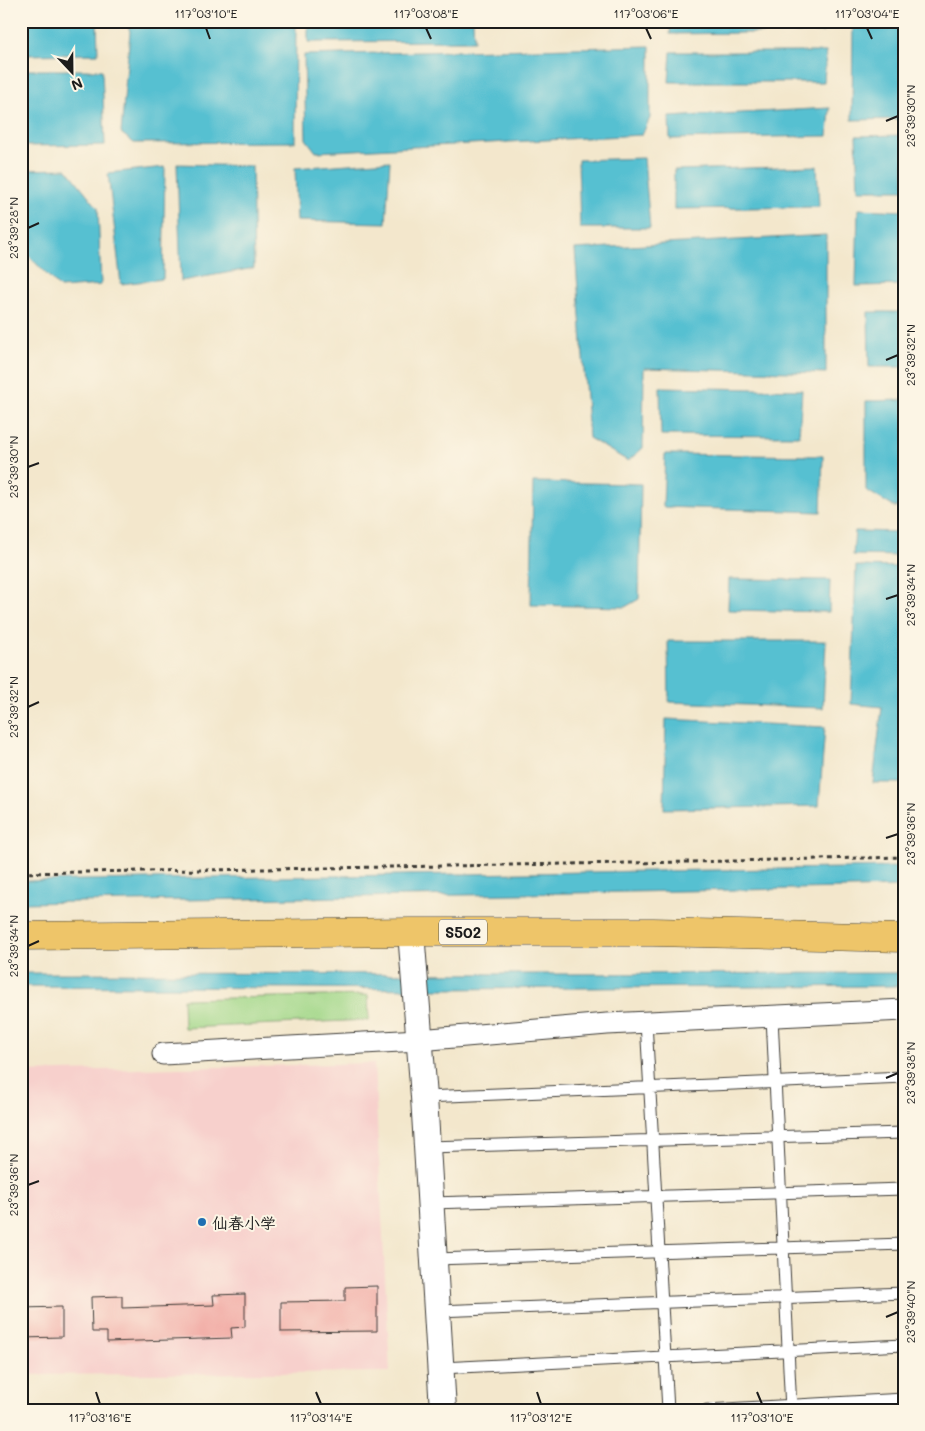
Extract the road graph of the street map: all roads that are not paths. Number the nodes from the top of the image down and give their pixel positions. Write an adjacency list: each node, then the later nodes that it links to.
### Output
1 (411, 932): 2 (main road, S502); 3 (main road, S502); 7 (street)
2 (21, 936)
3 (904, 938)
4 (904, 1010): 5 (street)
5 (772, 1017): 6 (street); 10 (lane)
6 (646, 1022): 7 (street); 11 (lane)
7 (419, 1040): 8 (street); 12 (street)
8 (163, 1054)
9 (904, 1076): 10 (lane)
10 (775, 1082): 11 (lane); 14 (lane)
11 (650, 1087): 12 (lane); 15 (lane)
12 (424, 1097): 16 (street)
13 (904, 1133): 14 (lane)
14 (778, 1137): 15 (lane); 18 (lane)
15 (653, 1141): 16 (lane); 19 (lane)
16 (427, 1148): 20 (street)
17 (904, 1189): 18 (lane)
18 (780, 1193): 19 (lane); 22 (lane)
19 (656, 1197): 20 (lane); 23 (lane)
20 (431, 1203): 24 (street)
21 (904, 1244): 22 (lane)
22 (783, 1248): 23 (lane); 26 (lane)
23 (659, 1252): 24 (lane); 27 (lane)
24 (434, 1259): 28 (street)
25 (904, 1293): 26 (lane)
26 (785, 1298): 27 (lane); 30 (lane)
27 (662, 1302): 28 (lane); 31 (lane)
28 (437, 1311): 32 (street)
29 (904, 1344): 30 (lane)
30 (788, 1350): 31 (lane); 34 (lane)
31 (665, 1357): 32 (lane); 36 (lane)
32 (440, 1368): 35 (street)
33 (904, 1399): 34 (lane)
34 (790, 1407): 37 (lane)
35 (443, 1410)
36 (668, 1410)
37 (707, 1410)

